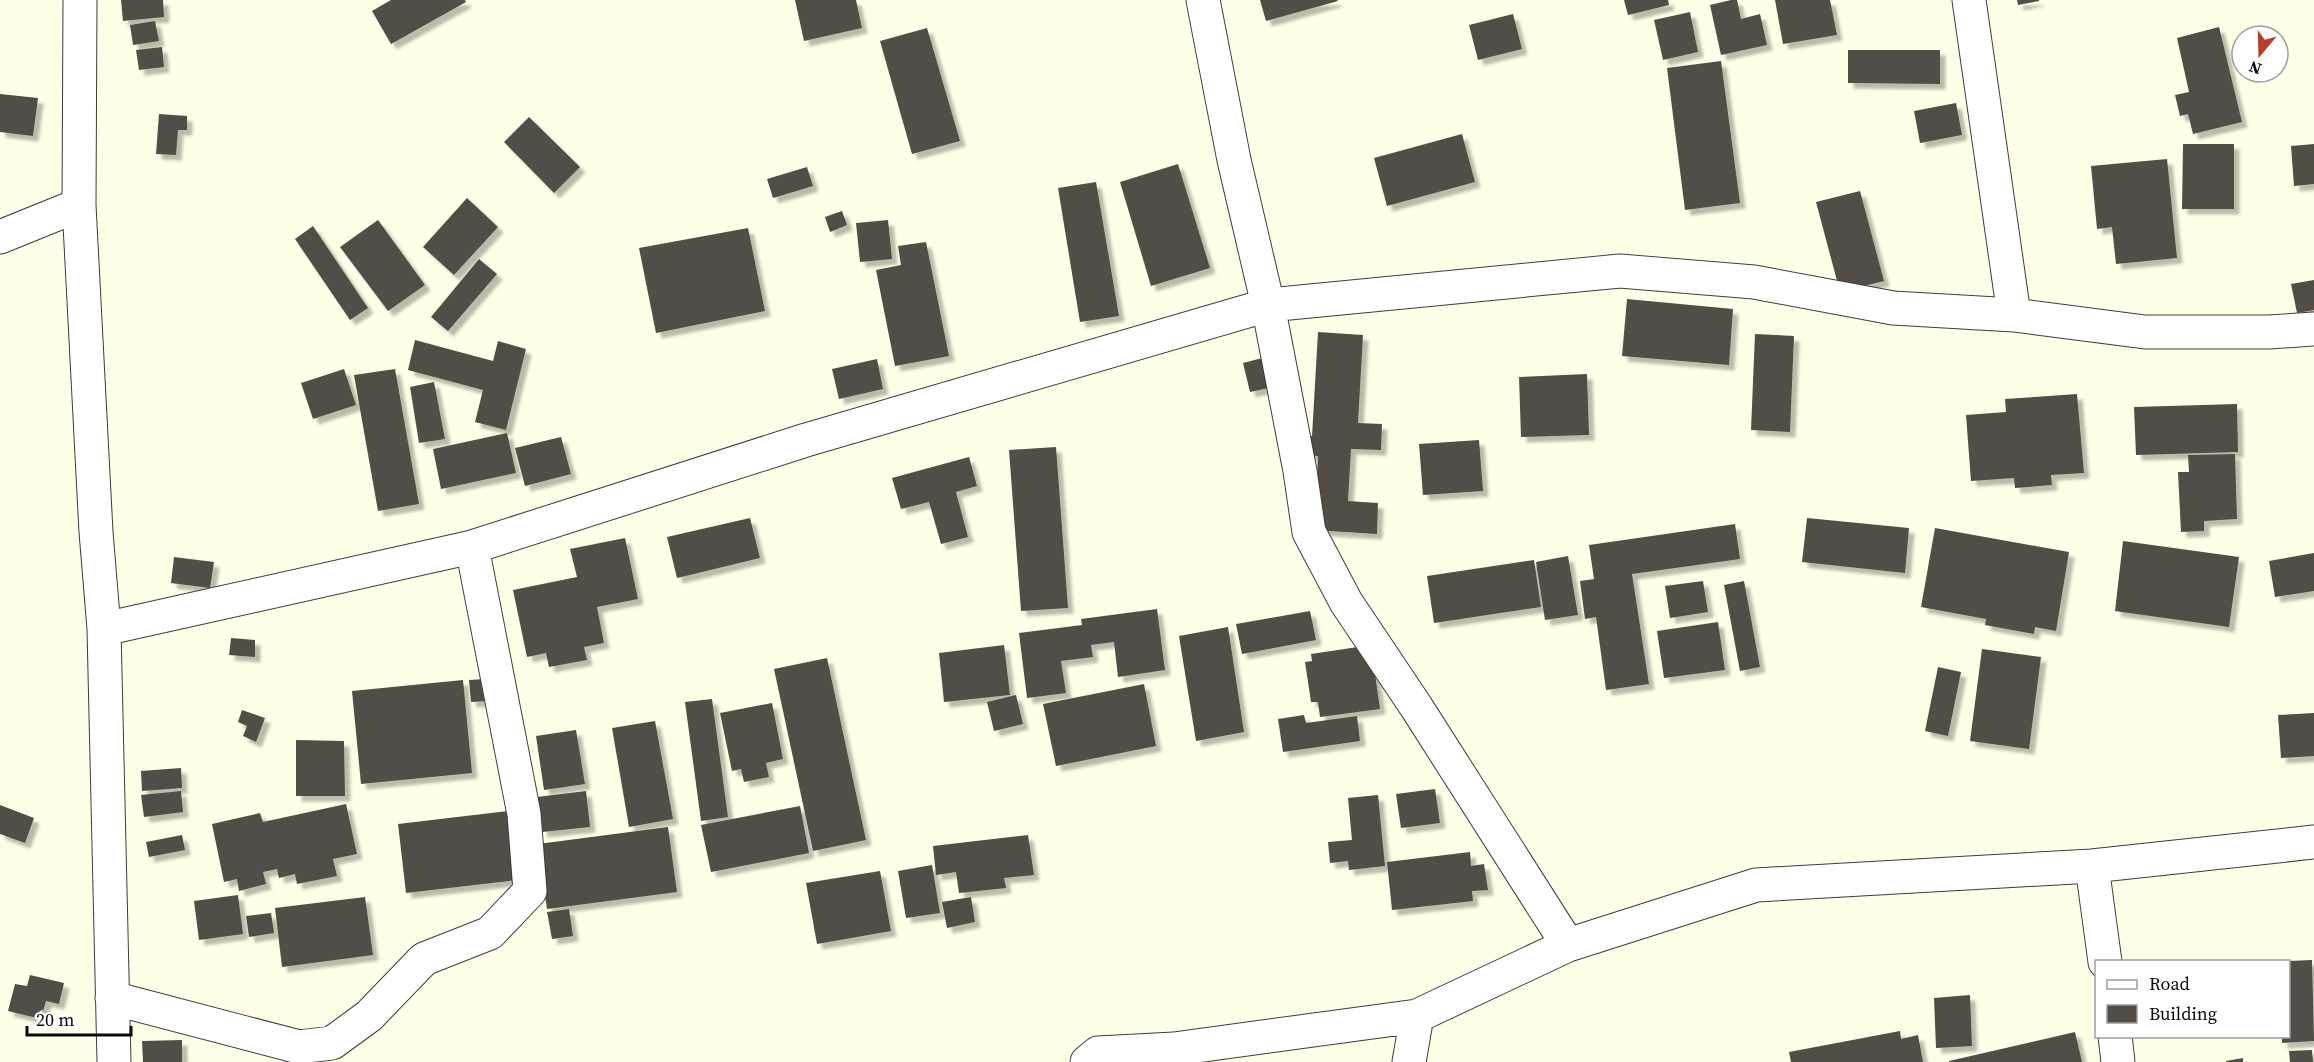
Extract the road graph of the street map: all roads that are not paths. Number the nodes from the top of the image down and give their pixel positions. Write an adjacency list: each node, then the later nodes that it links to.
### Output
1 (80, 0): 4 (street)
2 (1203, 0): 6 (street)
3 (1969, 0): 7 (street)
4 (79, 205): 5 (street); 10 (street)
5 (0, 237)
6 (1268, 305): 7 (street); 9 (street); 13 (street)
7 (2014, 315): 8 (street)
8 (2314, 329)
9 (472, 547): 10 (street); 15 (street)
10 (104, 629): 15 (street)
11 (2314, 842): 12 (street)
12 (2092, 866): 13 (street); 14 (street)
13 (1568, 945): 16 (street)
14 (2105, 960)
15 (112, 998): 18 (street)
16 (1417, 1016): 19 (street); 20 (street)
17 (2115, 1038): 21 (street)
18 (114, 1062)
19 (1087, 1062)
20 (1409, 1062)
21 (2118, 1062)

